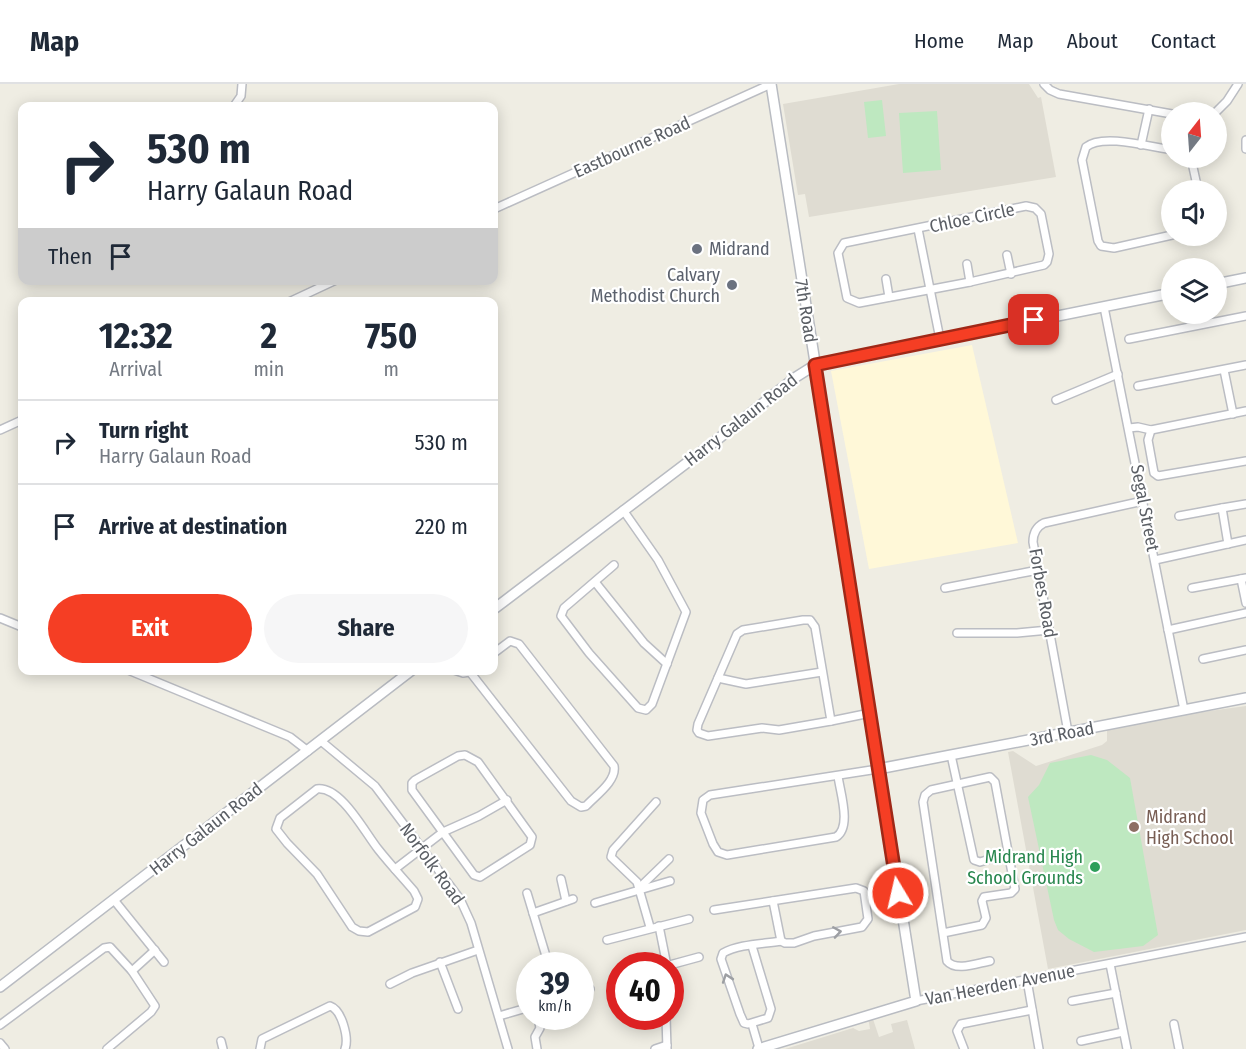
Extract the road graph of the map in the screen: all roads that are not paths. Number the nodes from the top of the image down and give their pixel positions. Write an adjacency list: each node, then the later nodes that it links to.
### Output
1 (242, 84): 5 (street)
2 (771, 84): 13 (street, Eastbourne Road); 32 (street, 7th Road)
3 (1044, 84): 7 (street)
4 (1238, 84): 6 (street)
5 (237, 102)
6 (1226, 102)
7 (1149, 110): 8 (street); 10 (street)
8 (1161, 112)
9 (1246, 140): 12 (street)
10 (1141, 145): 11 (street); 15 (street)
11 (1161, 148)
12 (1246, 148)
13 (498, 207)
14 (918, 229): 18 (street, Chloe Circle); 24 (street); 27 (street, Chloe Circle)
15 (1161, 237)
16 (1007, 255): 18 (street)
17 (968, 264): 21 (street)
18 (1011, 274): 21 (street, Chloe Circle)
19 (1246, 278): 22 (street)
20 (886, 279): 27 (street)
21 (970, 282): 24 (street, Chloe Circle)
22 (1227, 282)
23 (325, 285): 26 (street)
24 (930, 289): 27 (street, Chloe Circle); 30 (street)
25 (1161, 295): 28 (street, Harry Galaun Road)
26 (300, 297)
27 (889, 297)
28 (1104, 307): 30 (street, Harry Galaun Road); 35 (street, Segal Street)
29 (1246, 316): 31 (street)
30 (940, 339): 32 (street, Harry Galaun Road)
31 (1129, 339)
32 (815, 365): 48 (street, Harry Galaun Road); 78 (street, 7th Road)
33 (1246, 365): 34 (street)
34 (1224, 370): 36 (street); 39 (street)
35 (1118, 374): 37 (street); 41 (street, Segal Street)
36 (1138, 386)
37 (1056, 400)
38 (1246, 411): 39 (street)
39 (1233, 414): 43 (street)
40 (18, 422): 42 (street)
41 (1129, 428): 43 (street); 45 (street, Segal Street)
42 (0, 430)
43 (1151, 430): 44 (street)
44 (1246, 461)
45 (1143, 501): 52 (street, Segal Street); 54 (street, Forbes Road)
46 (1246, 504): 47 (street)
47 (1222, 508): 49 (street); 51 (street)
48 (623, 510): 60 (street, Harry Galaun Road); 70 (street)
49 (1179, 516)
50 (1246, 540): 51 (street)
51 (1228, 544): 52 (street)
52 (1155, 560): 65 (street, Segal Street)
53 (614, 565): 56 (street)
54 (1038, 570): 57 (street); 64 (street, Forbes Road)
55 (1243, 578): 58 (street); 59 (street)
56 (595, 582): 70 (street); 70 (street)
57 (945, 588)
58 (1192, 588)
59 (1246, 603)
60 (498, 606)
61 (1246, 613): 65 (street)
62 (0, 618): 63 (street)
63 (18, 625)
64 (1049, 630): 66 (street); 80 (street, Forbes Road)
65 (1168, 630): 77 (street, Segal Street)
66 (957, 633)
67 (498, 649): 74 (street)
68 (1246, 651): 69 (street)
69 (1203, 659)
70 (668, 664)
71 (822, 672): 75 (street); 75 (street); 79 (street)
72 (140, 675): 82 (street)
73 (406, 675): 81 (street, Harry Galaun Road)
74 (474, 675)
75 (718, 678): 79 (street)
76 (1246, 698): 77 (street, 3rd Road)
77 (1184, 710): 80 (street, 3rd Road)
78 (870, 713): 79 (street); 84 (street, 7th Road)
79 (831, 721)
80 (1068, 732): 83 (street, 3rd Road)
81 (321, 741): 82 (street, Harry Galaun Road); 90 (street, Norfolk Road)
82 (308, 751): 98 (street, Harry Galaun Road)
83 (951, 755): 84 (street, 3rd Road); 86 (street)
84 (878, 769): 85 (street); 126 (street, 7th Road)
85 (838, 776): 85 (street)
86 (956, 784): 91 (street); 91 (street); 106 (street)
87 (507, 800): 89 (street); 89 (street); 89 (street)
88 (656, 802): 96 (street)
89 (442, 832): 90 (street)
90 (421, 847): 93 (street); 112 (street, Norfolk Road)
91 (1009, 853): 106 (street)
92 (669, 859): 96 (street)
93 (395, 868): 93 (street)
94 (561, 879): 102 (street)
95 (670, 881): 96 (street)
96 (639, 889): 100 (street); 105 (street)
97 (528, 893): 102 (street)
98 (114, 900): 111 (street); 124 (street, Harry Galaun Road)
99 (773, 901): 101 (street); 109 (street); 109 (street, one-way to 99)
100 (595, 903)
101 (714, 910)
102 (533, 913): 113 (street)
103 (689, 919): 104 (street)
104 (659, 926): 105 (street); 114 (street)
105 (650, 927): 108 (street)
106 (943, 933): 117 (street)
107 (1246, 937): 120 (street, Van Heerden Avenue)
108 (607, 940)
109 (781, 941): 110 (street)
110 (752, 946): 132 (street); 132 (street, one-way to 110)
111 (155, 950): 118 (street); 121 (street)
112 (478, 950): 119 (street); 131 (street, Norfolk Road)
113 (545, 952)
114 (664, 952)
115 (699, 957): 116 (street)
116 (684, 961)
117 (990, 961)
118 (164, 962)
119 (440, 962): 123 (street); 128 (street)
120 (1110, 964): 122 (street, Van Heerden Avenue); 125 (street)
121 (132, 971): 134 (street); 143 (street)
122 (1027, 980): 126 (street, Van Heerden Avenue); 129 (street)
123 (390, 984)
124 (0, 987)
125 (1116, 993): 127 (street); 137 (street)
126 (916, 1001): 149 (street, Van Heerden Avenue)
127 (1072, 1001)
128 (458, 1009)
129 (1032, 1010): 141 (street); 150 (street)
130 (516, 1011): 131 (street)
131 (499, 1016): 146 (street, Norfolk Road)
132 (753, 1024): 149 (street)
133 (1174, 1024): 152 (street)
134 (0, 1025)
135 (539, 1030): 147 (street)
136 (666, 1030): 140 (street)
137 (1124, 1032): 138 (street); 151 (street)
138 (1081, 1041)
139 (0, 1043): 142 (street)
140 (667, 1047): 148 (street)
141 (1036, 1048)
142 (5, 1049)
143 (106, 1049)
144 (260, 1049): 145 (street)
145 (345, 1049)
146 (508, 1049)
147 (537, 1049)
148 (655, 1049)
149 (759, 1049)
150 (964, 1049)
151 (1127, 1049)
152 (1179, 1049)

